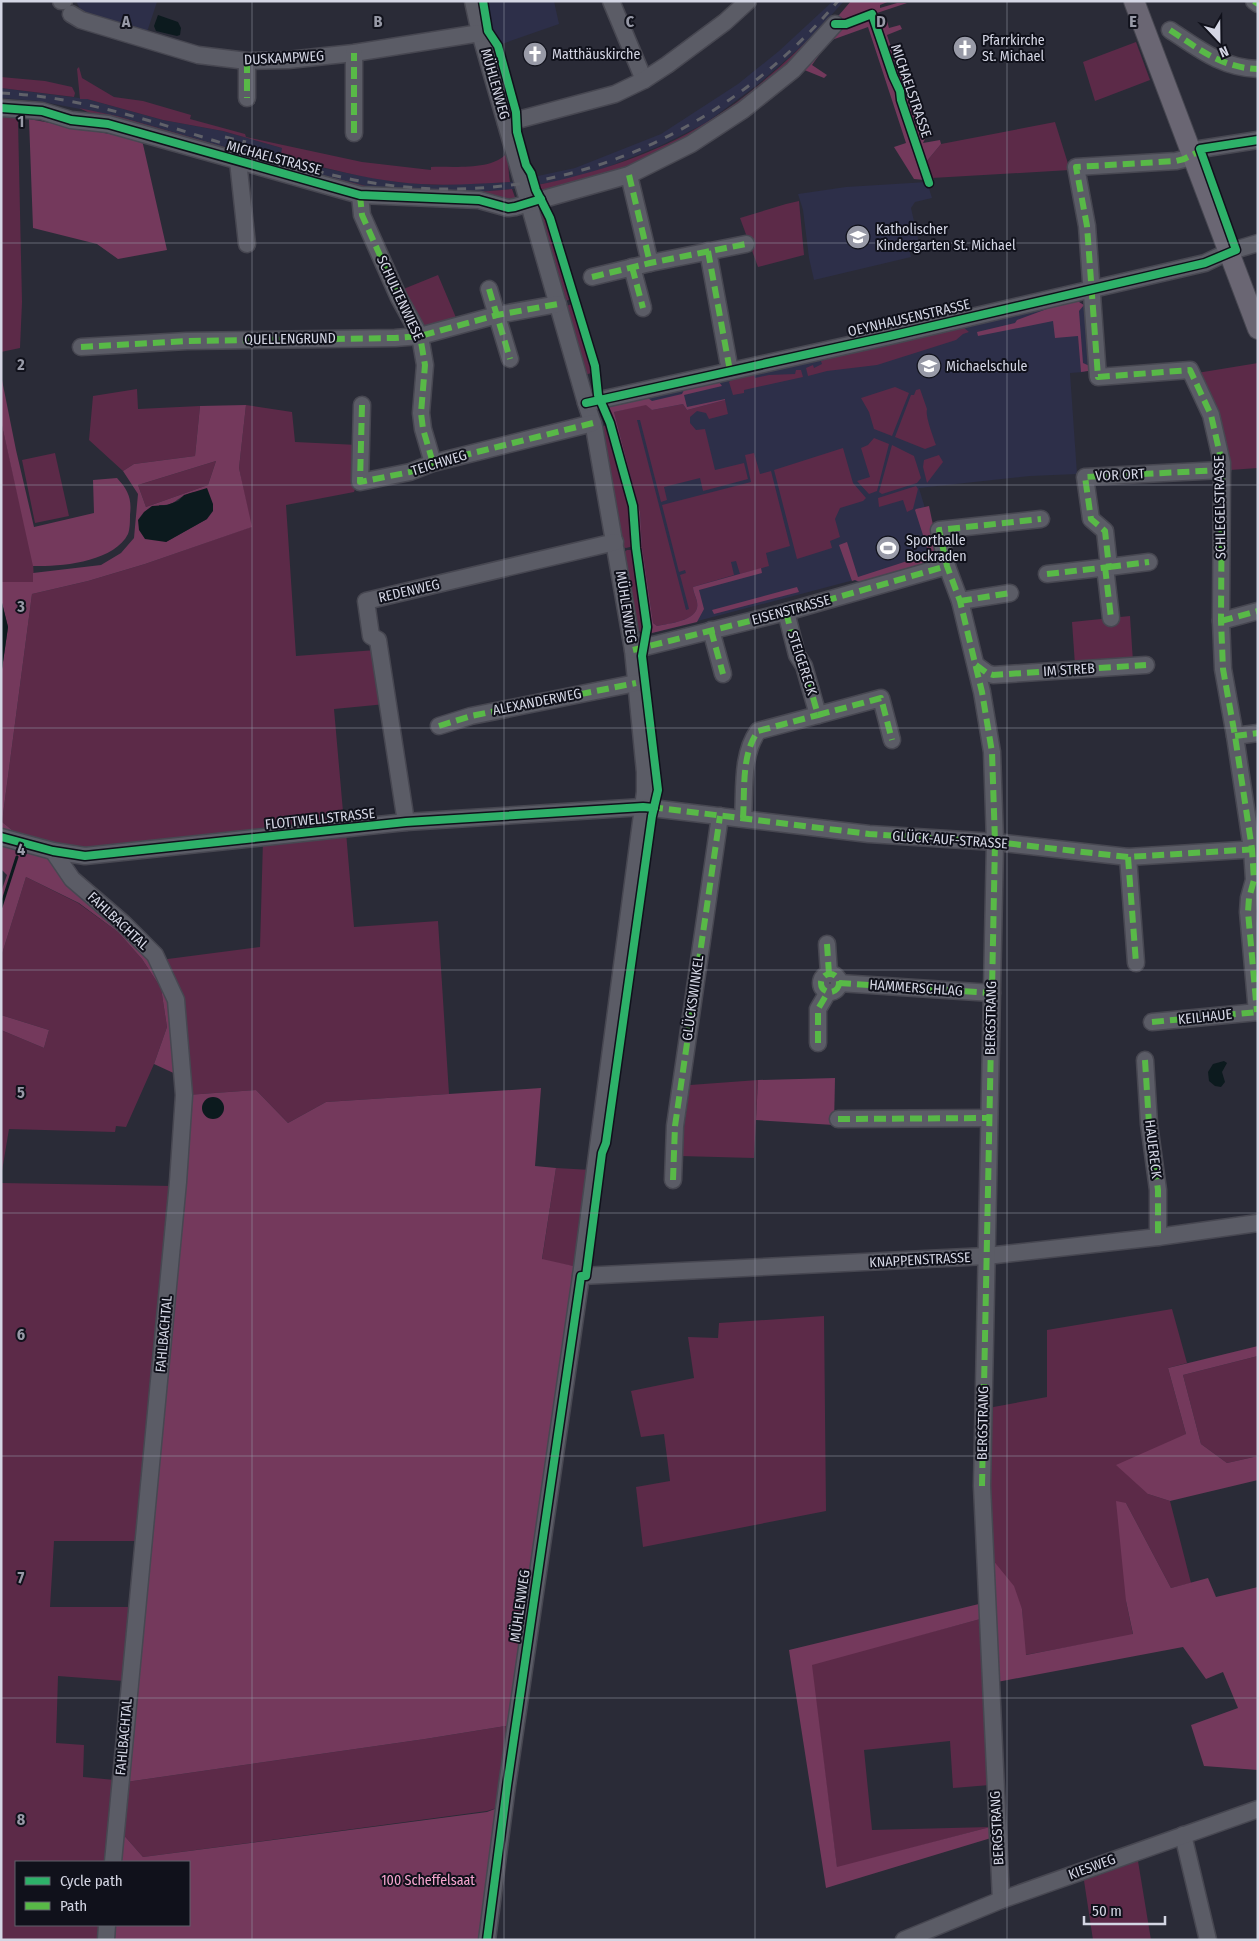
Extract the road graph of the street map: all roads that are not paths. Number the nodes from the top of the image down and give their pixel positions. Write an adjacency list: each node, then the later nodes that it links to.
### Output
1 (473, 1): 10 (street, MÜHLENWEG)
2 (611, 1): 14 (street)
3 (748, 1): 14 (street)
4 (1134, 1): 20 (main road)
5 (1254, 1): 6 (street)
6 (1258, 4)
7 (65, 5): 12 (street, DUSKAMPWEG)
8 (835, 24): 22 (street, MICHAELSTRASSE)
9 (1170, 30): 13 (street)
10 (480, 33): 11 (street, DUSKAMPWEG); 17 (street, MÜHLENWEG)
11 (354, 53): 12 (street, DUSKAMPWEG); 18 (street)
12 (247, 61): 15 (street)
13 (1258, 69)
14 (644, 80): 17 (street)
15 (247, 98)
16 (1, 108): 21 (street, MICHAELSTRASSE)
17 (506, 123): 24 (street, MÜHLENWEG)
18 (354, 133)
19 (1258, 140): 20 (street)
20 (1192, 154): 29 (main road); 33 (street)
21 (238, 161): 23 (street, MICHAELSTRASSE); 26 (street, MICHAELSTRASSE)
22 (629, 175): 24 (street, MICHAELSTRASSE); 30 (street)
23 (360, 195): 24 (street, MICHAELSTRASSE); 39 (street, SCHULTENWIESE)
24 (529, 203): 35 (street, MÜHLENWEG)
25 (1258, 243): 29 (street, OEYNHAUSENSTRASSE)
26 (247, 244)
27 (746, 244): 28 (street)
28 (708, 251): 30 (street); 42 (street)
29 (1228, 252): 33 (street, OEYNHAUSENSTRASSE); 38 (main road)
30 (650, 263): 31 (street)
31 (632, 267): 32 (street); 36 (street)
32 (592, 277)
33 (1092, 288): 42 (street, OEYNHAUSENSTRASSE); 47 (street, SCHLEGELSTRASSE)
34 (489, 289): 37 (street)
35 (558, 304): 37 (street, QUELLENGRUND); 43 (street, MÜHLENWEG)
36 (643, 308)
37 (497, 316): 39 (street, QUELLENGRUND); 41 (street)
38 (1258, 329)
39 (420, 336): 40 (street, QUELLENGRUND); 46 (street, SCHULTENWIESE)
40 (81, 347)
41 (510, 359)
42 (730, 371): 43 (street, OEYNHAUSENSTRASSE)
43 (586, 403): 45 (street, MÜHLENWEG)
44 (362, 405): 46 (street, TEICHWEG)
45 (593, 423): 46 (street, TEICHWEG); 49 (street, MÜHLENWEG)
46 (434, 463)
47 (1222, 470): 52 (street, VOR ORT); 59 (street, SCHLEGELSTRASSE)
48 (1041, 519): 51 (street)
49 (615, 542): 61 (street, MÜHLENWEG); 76 (street, REDENWEG)
50 (1149, 562): 52 (street)
51 (947, 566): 55 (street); 57 (street, EISENSTRASSE)
52 (1107, 567): 53 (street); 58 (street)
53 (1047, 574)
54 (1010, 593): 55 (street)
55 (960, 601): 62 (street)
56 (1258, 611): 59 (street)
57 (786, 612): 60 (street, EISENSTRASSE); 68 (street, STEIGERECK)
58 (1112, 618)
59 (1221, 621): 71 (street, SCHLEGELSTRASSE)
60 (711, 630): 61 (street, EISENSTRASSE); 64 (street)
61 (633, 650): 66 (street, MÜHLENWEG)
62 (976, 665): 65 (street); 67 (street)
63 (1146, 665): 65 (street, IM STREB)
64 (723, 674)
65 (993, 675): 67 (street)
66 (636, 683): 69 (street, ALEXANDERWEG); 73 (street, MÜHLENWEG)
67 (982, 692): 78 (street)
68 (818, 715): 72 (street, STEIGERECK); 75 (street, STEIGERECK)
69 (439, 726)
70 (1258, 733): 71 (street)
71 (1235, 736): 79 (street, SCHLEGELSTRASSE)
72 (892, 740)
73 (644, 807): 74 (street, GLÜCK-AUF-STRASSE); 76 (street, FLOTTWELLSTRASSE); 96 (street, MÜHLENWEG)
74 (720, 816): 75 (street, GLÜCK-AUF-STRASSE); 92 (street, GLÜCKSWINKEL)
75 (743, 818): 78 (street, GLÜCK-AUF-STRASSE)
76 (406, 822): 80 (street, FLOTTWELLSTRASSE)
77 (1, 837): 80 (street, FLOTTWELLSTRASSE)
78 (995, 842): 81 (street, GLÜCK-AUF-STRASSE); 85 (street, BERGSTRANG)
79 (1255, 849): 81 (street, GLÜCK-AUF-STRASSE); 86 (street, KEILHAUE)
80 (53, 852): 99 (street, FAHLBACHTAL)
81 (1128, 857): 83 (street)
82 (828, 944): 84 (street)
83 (1136, 963)
84 (832, 983): 85 (street, HAMMERSCHLAG); 88 (street)
85 (992, 993): 90 (street, BERGSTRANG)
86 (1257, 1012): 87 (street, KEILHAUE)
87 (1152, 1022)
88 (818, 1043)
89 (1145, 1060): 94 (street, HAUERECK)
90 (989, 1118): 91 (street); 95 (street, BERGSTRANG)
91 (838, 1119)
92 (672, 1180)
93 (1258, 1223): 94 (street, KNAPPENSTRASSE)
94 (1158, 1237): 95 (street, KNAPPENSTRASSE)
95 (987, 1256): 96 (street, KNAPPENSTRASSE); 100 (street, BERGSTRANG)
96 (581, 1276): 103 (street, MÜHLENWEG)
97 (1258, 1809): 98 (street, KIESWEG)
98 (1183, 1835): 100 (street, KIESWEG); 105 (street)
99 (113, 1861)
100 (1001, 1900): 104 (street)
101 (107, 1926): 102 (street)
102 (106, 1940)
103 (487, 1940)
104 (904, 1940)
105 (1208, 1940)

